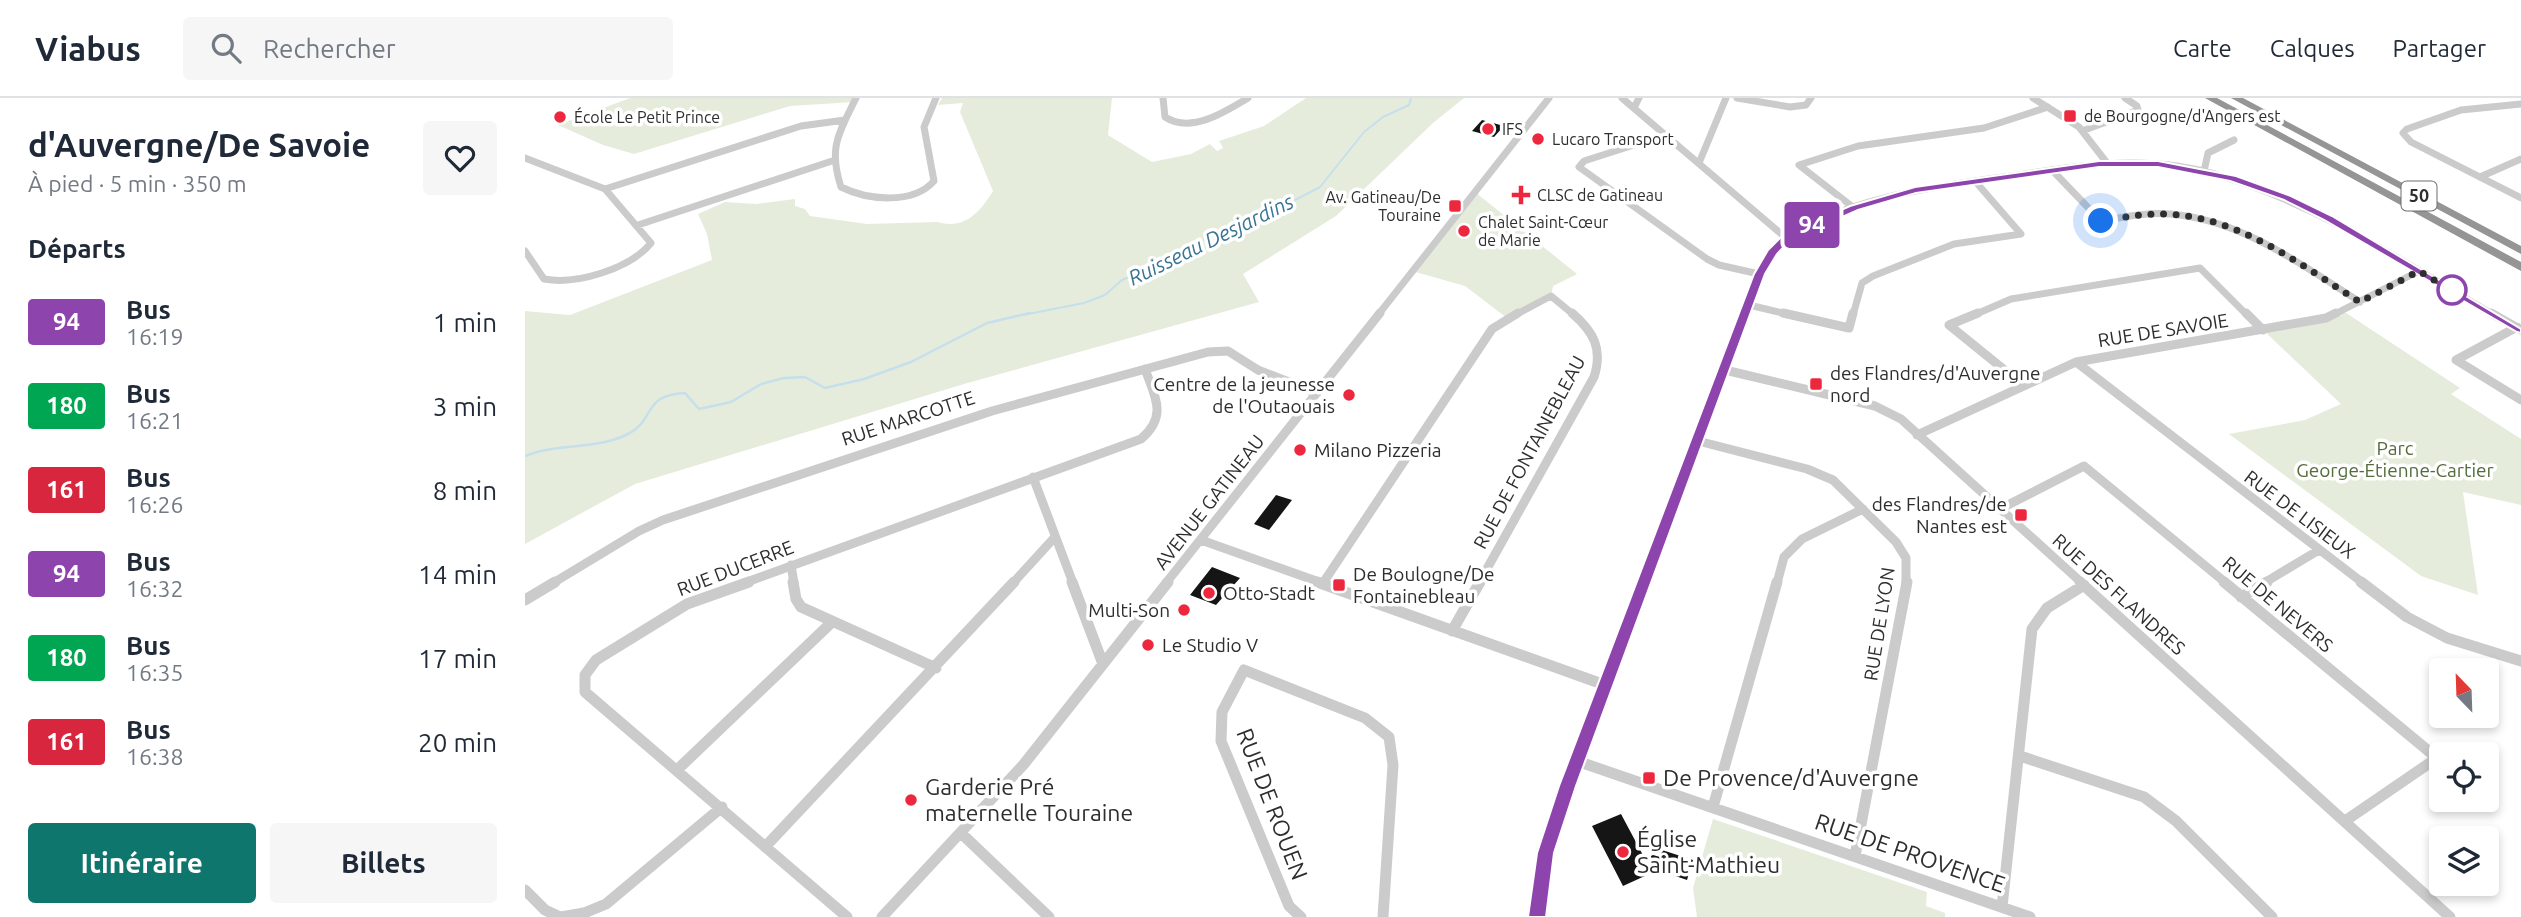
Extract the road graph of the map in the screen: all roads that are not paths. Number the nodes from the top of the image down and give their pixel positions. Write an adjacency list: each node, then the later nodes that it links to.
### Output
1 (856, 98): 20 (street)
2 (936, 98): 26 (street)
3 (1163, 98): 4 (street)
4 (1248, 98)
5 (1549, 98): 51 (street, AVENUE GATINEAU)
6 (1622, 98): 19 (street)
7 (1639, 98): 19 (street)
8 (1726, 98): 27 (street)
9 (1737, 98): 10 (street)
10 (1811, 98)
11 (2033, 98): 18 (street)
12 (2125, 98): 21 (street)
13 (2210, 98): 40 (highway, 50)
14 (2236, 98): 38 (highway, 50)
15 (2490, 98): 17 (street)
16 (2521, 104): 17 (street)
17 (2500, 106): 31 (street)
18 (2048, 107): 21 (street); 35 (street)
19 (1634, 108): 22 (street)
20 (845, 120): 26 (street); 33 (street)
21 (2082, 131): 28 (street)
22 (1665, 135): 27 (street); 42 (street)
23 (2234, 140): 30 (street)
24 (525, 158): 33 (street)
25 (2521, 159): 31 (street)
26 (832, 161): 36 (street)
27 (1699, 163): 37 (street)
28 (2107, 163): 29 (street); 30 (street)
29 (2052, 170): 32 (street); 43 (street)
30 (2204, 171): 41 (street)
31 (2480, 177): 34 (street)
32 (1975, 181): 35 (street); 44 (street)
33 (605, 189): 36 (street)
34 (2521, 198)
35 (1854, 208): 37 (street)
36 (639, 225): 39 (street)
37 (1786, 238): 42 (street)
38 (2521, 250)
39 (525, 251)
40 (2521, 268)
41 (2419, 271): 43 (street, RUE DE SAVOIE); 45 (street)
42 (1759, 274): 44 (street)
43 (2360, 302): 46 (street, RUE DE SAVOIE)
44 (1749, 305): 49 (street)
45 (2519, 328): 52 (street)
46 (2263, 330): 47 (street, RUE DE SAVOIE); 50 (street)
47 (2076, 362): 50 (street, RUE DE SAVOIE); 60 (street, RUE DE LISIEUX)
48 (1145, 369): 51 (street, RUE MARCOTTE); 55 (street, RUE DUCERRE); 65 (street, RUE MARCOTTE)
49 (1725, 370): 53 (street, RUE DES FLANDRES); 54 (street)
50 (2023, 385): 53 (street, RUE DE SAVOIE)
51 (1317, 393): 59 (street, AVENUE GATINEAU)
52 (2521, 400)
53 (1917, 435): 57 (street, RUE DES FLANDRES)
54 (1698, 441): 56 (street, RUE DE LYON); 71 (street)
55 (1033, 477): 58 (street); 61 (street, RUE DUCERRE)
56 (1863, 509): 76 (street); 80 (street, RUE DE LYON)
57 (2000, 509): 63 (street, RUE DES FLANDRES); 64 (street, RUE DE NEVERS)
58 (1054, 538): 69 (street); 70 (street)
59 (1201, 540): 62 (street); 69 (street, AVENUE GATINEAU)
60 (2319, 550): 64 (street); 68 (street, RUE DE LISIEUX)
61 (791, 565): 66 (street); 74 (street, RUE DUCERRE)
62 (1323, 584): 67 (street); 67 (street, RUE DE FONTAINEBLEAU)
63 (2084, 585): 72 (street); 77 (street, RUE DES FLANDRES)
64 (2241, 597): 77 (street, RUE DE NEVERS)
65 (525, 600)
66 (831, 623): 70 (street); 74 (street)
67 (1452, 631): 71 (street)
68 (2521, 661)
69 (1103, 664): 78 (street, AVENUE GATINEAU)
70 (936, 668): 79 (street)
71 (1605, 685): 73 (street)
72 (2020, 757): 82 (street); 91 (street)
73 (1577, 761): 76 (street, RUE DE PROVENCE); 89 (street)
74 (678, 769): 75 (street, RUE DUCERRE)
75 (722, 807): 79 (street, RUE DUCERRE); 83 (street)
76 (1713, 807): 80 (street, RUE DE PROVENCE)
77 (2345, 821): 92 (street, RUE DES FLANDRES)
78 (962, 834): 85 (street, AVENUE GATINEAU); 86 (street)
79 (765, 847): 84 (street, RUE DUCERRE)
80 (1855, 856): 82 (street, RUE DE PROVENCE)
81 (525, 890): 83 (street)
82 (2002, 907): 90 (street, RUE DE PROVENCE)
83 (561, 917)
84 (847, 917)
85 (882, 917)
86 (1049, 917)
87 (1301, 917): 88 (street, RUE DE ROUEN)
88 (1383, 917)
89 (1537, 917)
90 (2030, 917)
91 (2272, 917)
92 (2450, 917)

